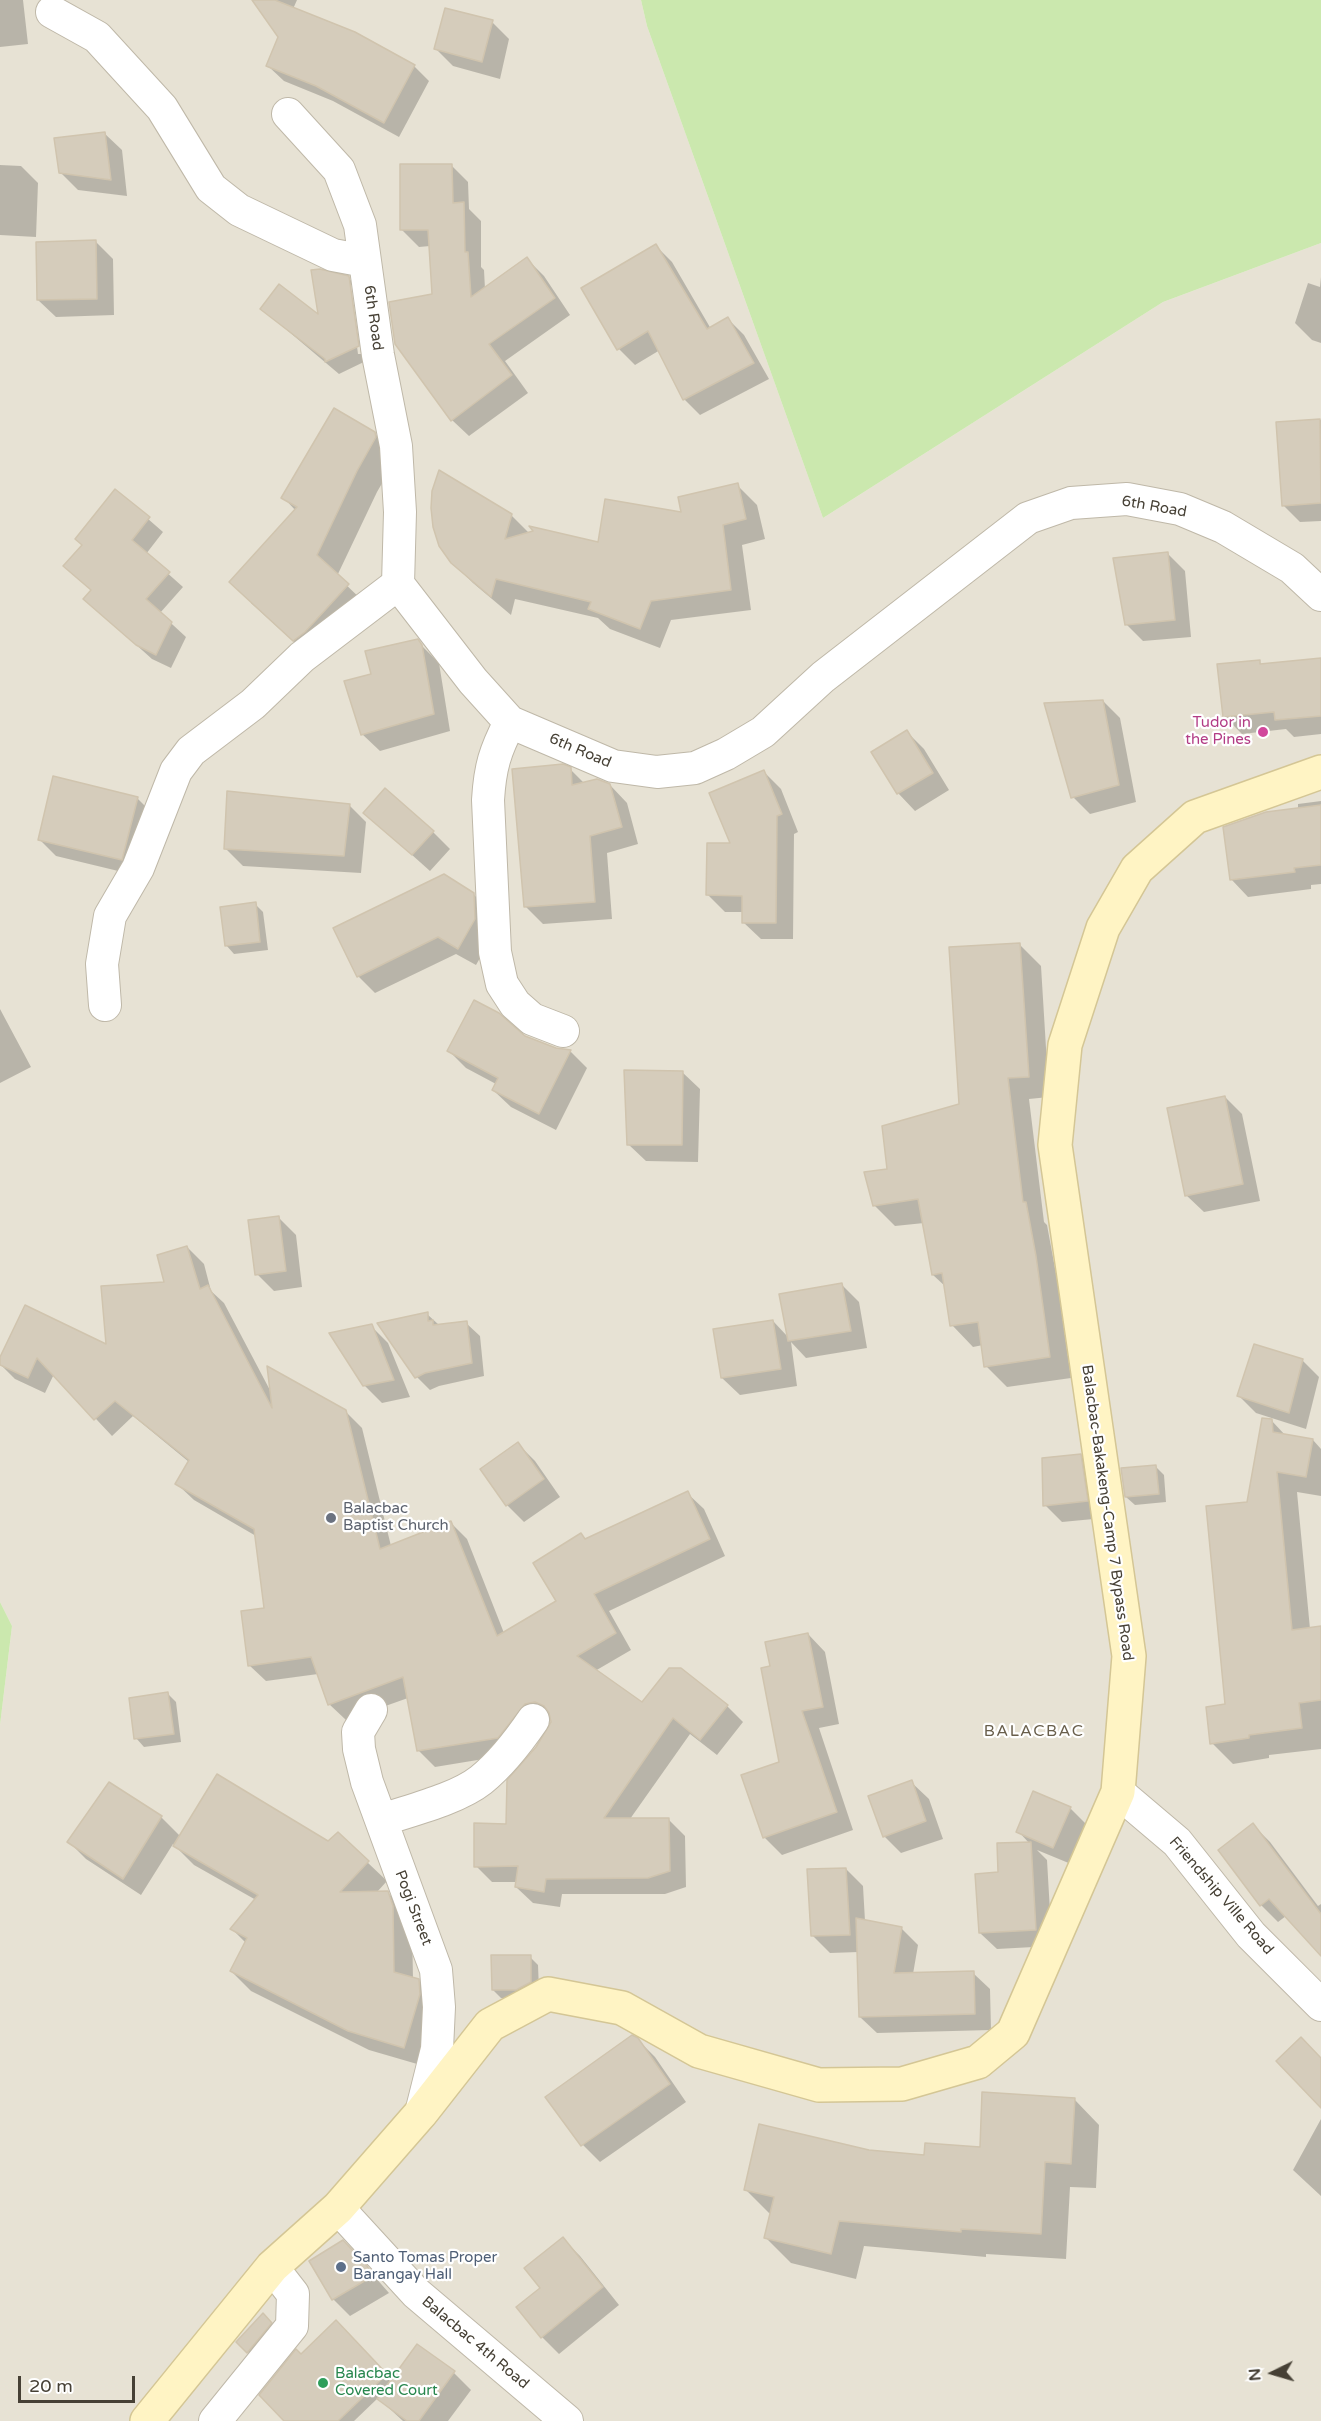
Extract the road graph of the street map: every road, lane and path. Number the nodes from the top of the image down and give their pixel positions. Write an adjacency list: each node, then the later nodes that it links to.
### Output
1 (52, 12): 3 (street)
2 (288, 114): 3 (street, 6th Road)
3 (365, 261): 4 (street, 6th Road)
4 (398, 584): 6 (street, 6th Road); 8 (street)
5 (1321, 595): 6 (street, 6th Road)
6 (510, 722): 9 (street)
7 (1321, 772): 12 (main road, Balacbac-Bakakeng-Camp 7 Bypass Road)
8 (105, 1005)
9 (563, 1031)
10 (371, 1710): 13 (street, Pogi Street)
11 (533, 1720): 13 (street)
12 (1118, 1792): 14 (street, Friendship Ville Road); 15 (main road, Balacbac-Bakakeng-Camp 7 Bypass Road)
13 (382, 1820): 15 (street, Pogi Street)
14 (1321, 2005)
15 (421, 2112): 16 (main road, Balacbac-Bakakeng-Camp 7 Bypass Road)
16 (338, 2208): 17 (main road, Balacbac-Bakakeng-Camp 7 Bypass Road); 20 (street, Balacbac 4th Road)
17 (272, 2267): 18 (main road, Balacbac-Bakakeng-Camp 7 Bypass Road); 19 (street)
18 (147, 2421)
19 (215, 2421)
20 (567, 2421)

